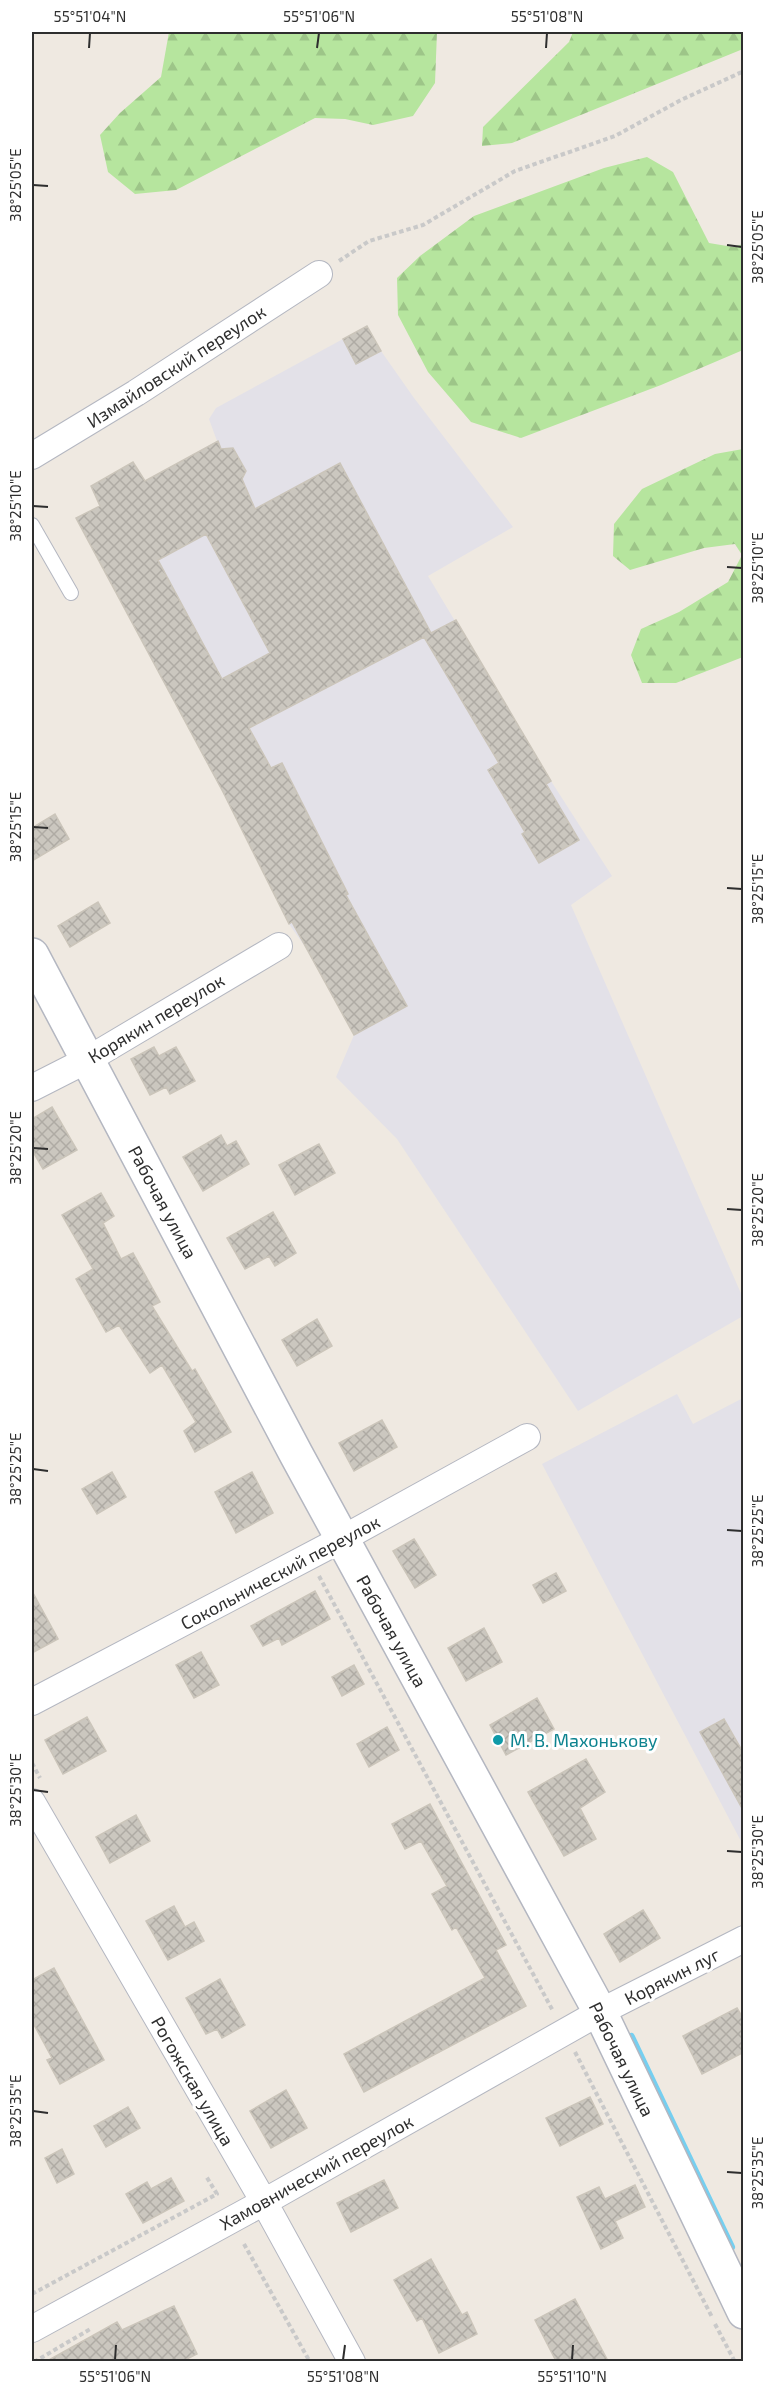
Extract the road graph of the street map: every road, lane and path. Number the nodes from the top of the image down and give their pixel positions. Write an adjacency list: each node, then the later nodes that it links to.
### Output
1 (744, 71): 2 (path)
2 (319, 274): 3 (street, Измайловский переулок)
3 (32, 456)
4 (32, 525): 5 (lane)
5 (71, 593)
6 (279, 946): 8 (street, Корякин переулок)
7 (32, 955): 8 (main road, Рабочая улица)
8 (87, 1060): 9 (street, Корякин переулок); 11 (main road, Рабочая улица)
9 (32, 1088)
10 (527, 1437): 11 (street, Сокольнический переулок)
11 (342, 1539): 12 (street, Сокольнический переулок); 16 (main road, Рабочая улица)
12 (309, 1557): 13 (street, Сокольнический переулок); 17 (path)
13 (32, 1702)
14 (32, 1802): 19 (street, Рогожская улица)
15 (744, 1939): 16 (street, Корякин луг)
16 (600, 2012): 17 (street, Хамовнический переулок); 22 (main road, Рабочая улица)
17 (565, 2032): 19 (street, Хамовнический переулок); 28 (path)
18 (206, 2176): 21 (path)
19 (264, 2202): 24 (street, Хамовнический переулок); 27 (street, Рогожская улица)
20 (244, 2244): 26 (path)
21 (32, 2294)
22 (744, 2312)
23 (92, 2328): 25 (path)
24 (32, 2329)
25 (34, 2361)
26 (310, 2361)
27 (352, 2361)
28 (735, 2361)

